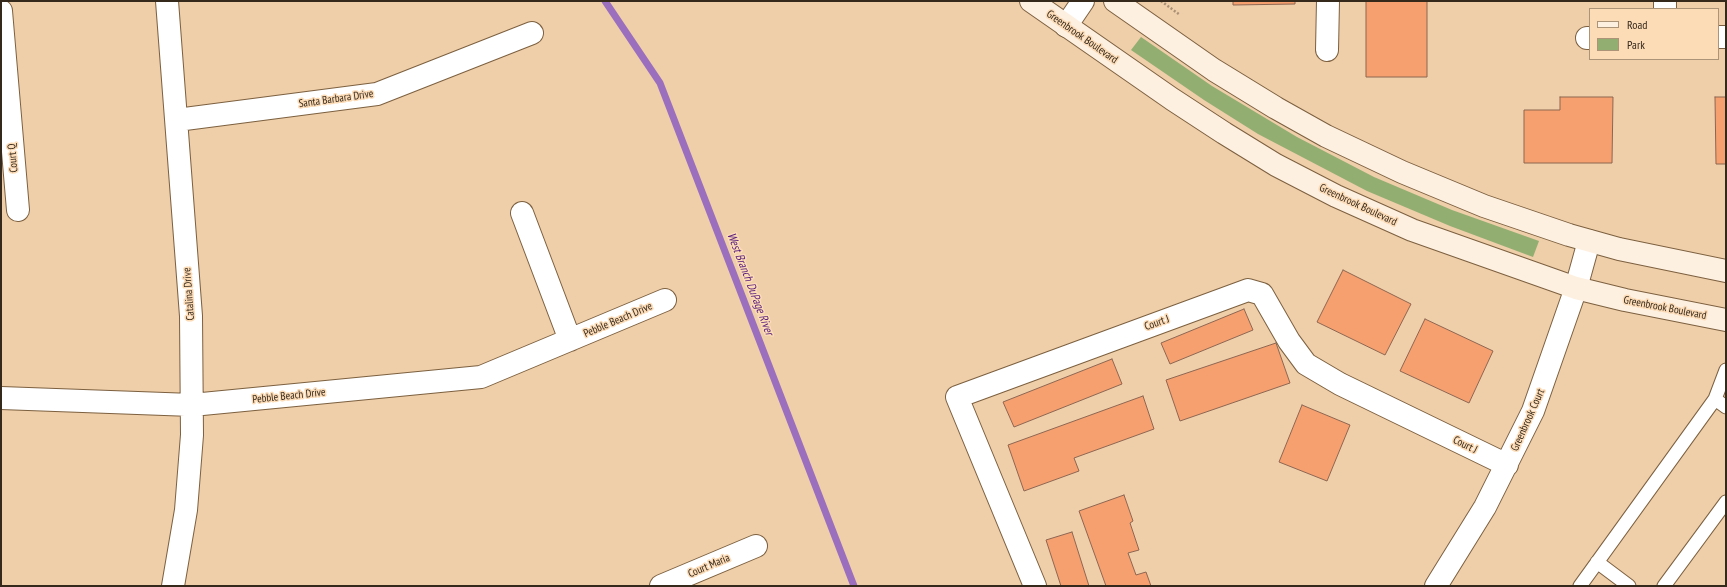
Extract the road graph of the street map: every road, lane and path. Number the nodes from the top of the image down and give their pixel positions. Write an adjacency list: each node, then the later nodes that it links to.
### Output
1 (167, 1): 13 (street, Catalina Drive)
2 (1031, 1): 9 (main road, Greenbrook Boulevard)
3 (1083, 1): 9 (street)
4 (1115, 1): 16 (main road)
5 (1161, 1): 8 (path)
6 (1328, 1): 11 (street)
7 (1, 11): 12 (street, Court Q)
8 (1181, 15)
9 (1066, 26): 18 (main road, Greenbrook Boulevard)
10 (532, 33): 13 (street, Santa Barbara Drive)
11 (1327, 50)
12 (5, 107): 14 (street, Court Q)
13 (177, 120): 25 (street, Catalina Drive)
14 (18, 210)
15 (522, 213): 21 (street, Pebble Beach Drive)
16 (1589, 240): 17 (main road); 18 (street, Greenbrook Court)
17 (1726, 271)
18 (1576, 288): 20 (main road, Greenbrook Boulevard); 27 (street, Greenbrook Court)
19 (665, 300): 21 (street, Pebble Beach Drive)
20 (1726, 320)
21 (570, 340): 25 (street, Pebble Beach Drive)
22 (1726, 370): 24 (lane)
23 (1, 398): 25 (street, Pebble Beach Drive)
24 (1715, 399): 26 (lane); 30 (lane)
25 (192, 405): 31 (street, Catalina Drive)
26 (1726, 407)
27 (1507, 465): 33 (street, Court J); 34 (street, Greenbrook Court)
28 (1726, 502): 37 (lane)
29 (756, 546): 32 (street, Court Maria)
30 (1598, 562): 35 (lane); 36 (lane)
31 (173, 586)
32 (661, 586)
33 (1035, 586)
34 (1436, 586)
35 (1580, 586)
36 (1629, 586)
37 (1664, 586)

